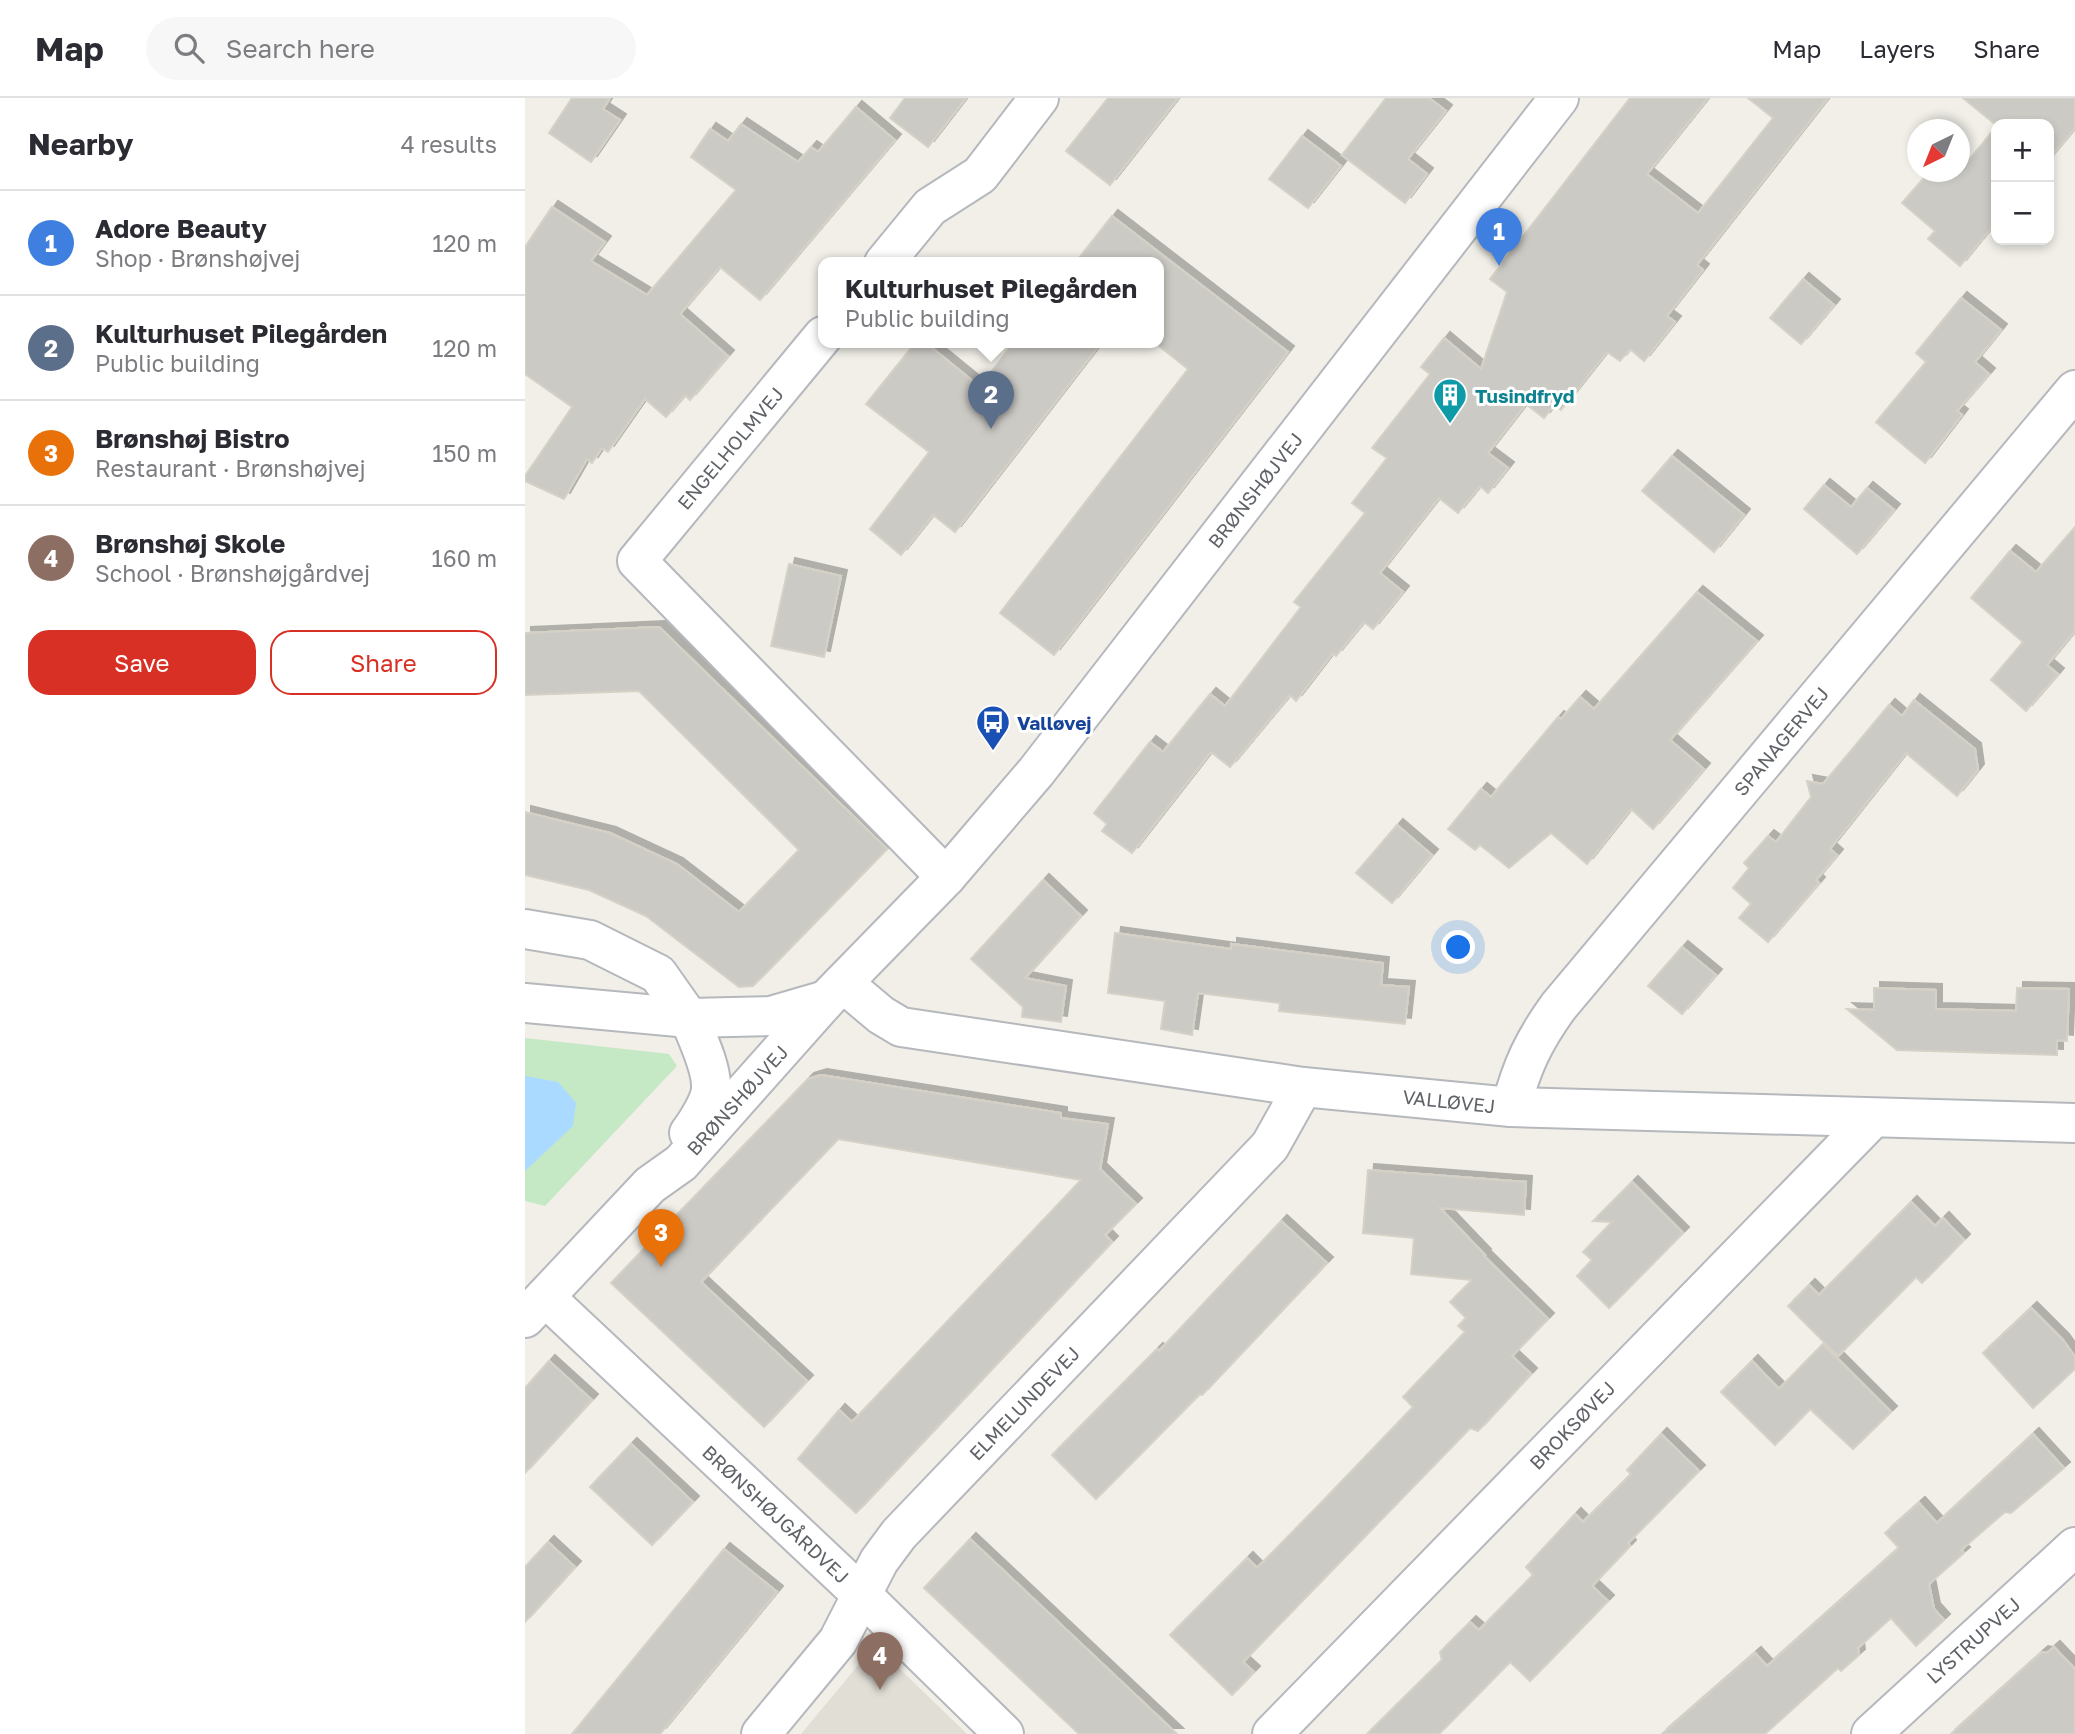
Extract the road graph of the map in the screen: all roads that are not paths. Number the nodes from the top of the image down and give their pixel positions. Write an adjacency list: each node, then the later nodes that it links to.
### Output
1 (1039, 98): 3 (street)
2 (1559, 98): 6 (street, BRØNSHØJVEJ)
3 (889, 257)
4 (818, 342): 6 (street, ENGELHOLMVEJ)
5 (2075, 390): 12 (street, SPANAGERVEJ)
6 (946, 877): 8 (street, BRØNSHØJVEJ)
7 (525, 929): 10 (street)
8 (834, 992): 10 (street); 11 (street, VALLØVEJ); 15 (street, BRØNSHØJVEJ)
9 (525, 1003): 10 (street)
10 (689, 1018): 15 (street)
11 (1303, 1087): 12 (street, VALLØVEJ); 18 (street, ELMELUNDEVEJ)
12 (1511, 1107): 13 (street, VALLØVEJ)
13 (1873, 1118): 14 (street, VALLØVEJ); 21 (street, BROKSØVEJ)
14 (2075, 1123)
15 (650, 1185): 16 (street, BRØNSHØJVEJ)
16 (535, 1307): 18 (street, BRØNSHØJGÅRDVEJ)
17 (2075, 1547): 22 (street, LYSTRUPVEJ)
18 (863, 1596): 19 (street, ELMELUNDEVEJ); 20 (street, BRØNSHØJGÅRDVEJ)
19 (761, 1734)
20 (1004, 1734)
21 (1272, 1734)
22 (1871, 1734)

